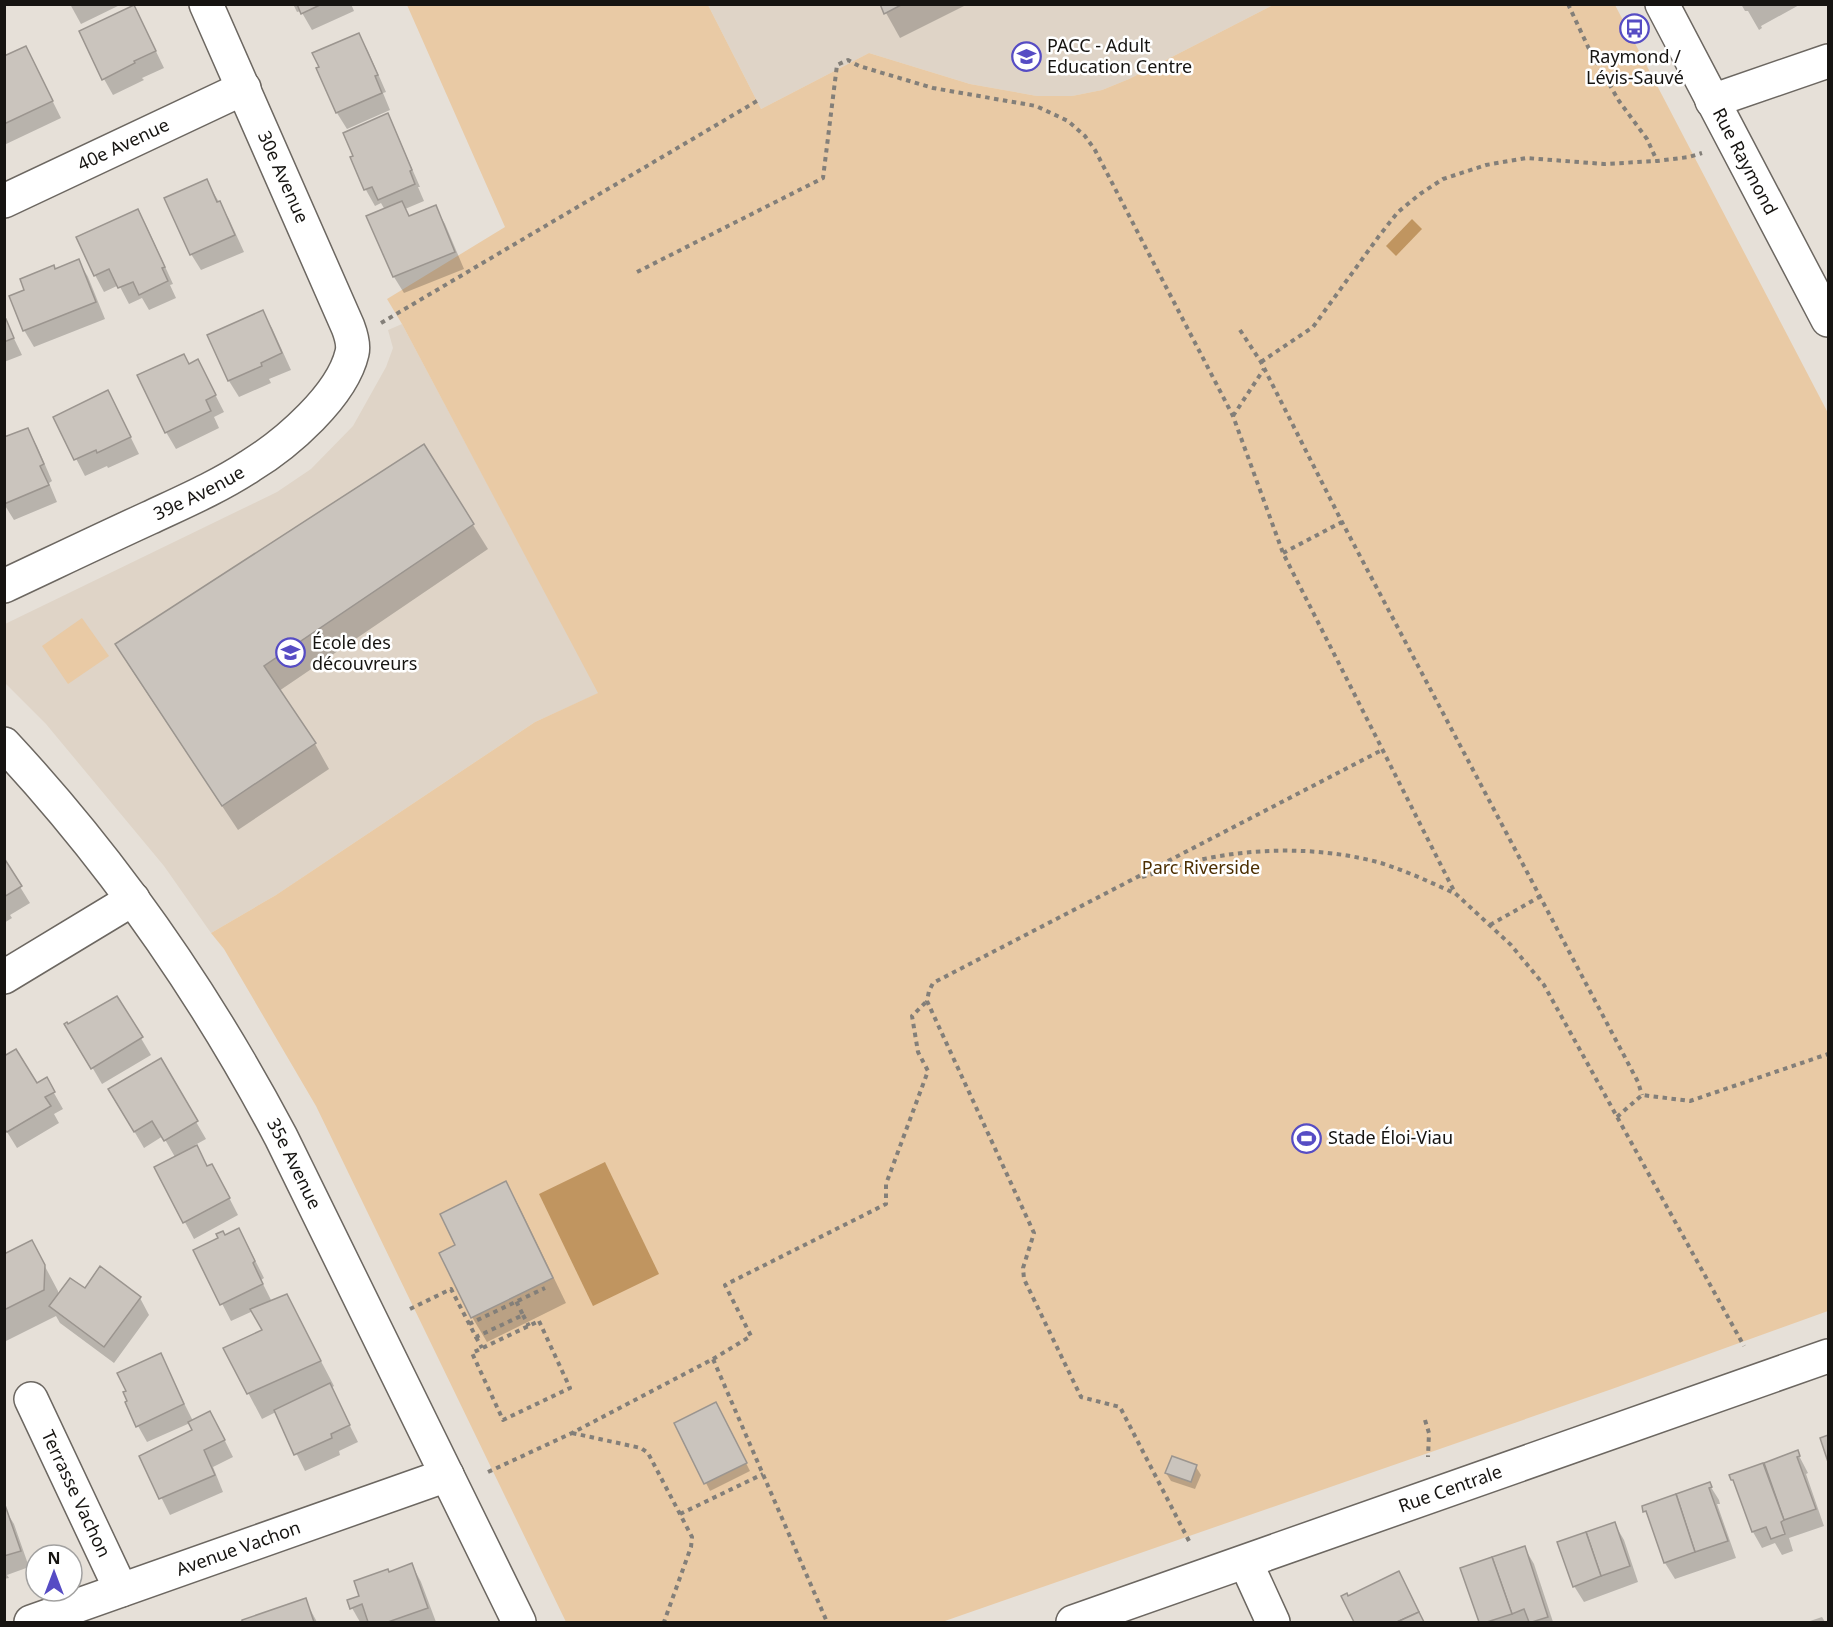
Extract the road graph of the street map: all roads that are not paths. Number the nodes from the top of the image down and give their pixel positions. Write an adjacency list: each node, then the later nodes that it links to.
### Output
1 (207, 4): 4 (street, 30e Avenue)
2 (1662, 4): 5 (street, Rue Raymond)
3 (1828, 61): 5 (street)
4 (243, 88): 6 (street, 40e Avenue); 8 (street, 30e Avenue)
5 (1712, 101): 7 (street, Rue Raymond)
6 (4, 201)
7 (1828, 320)
8 (353, 352): 9 (street, 39e Avenue)
9 (4, 586)
10 (4, 744): 11 (street, 35e Avenue)
11 (133, 899): 12 (street); 15 (street, 35e Avenue)
12 (4, 977)
13 (1828, 1356): 16 (street, Rue Centrale)
14 (31, 1399): 17 (street, Terrasse Vachon)
15 (447, 1475): 17 (street, Avenue Vachon); 19 (street, 35e Avenue)
16 (1246, 1563): 20 (street, Rue Centrale); 21 (street)
17 (121, 1590): 18 (street, Avenue Vachon)
18 (31, 1623)
19 (519, 1623)
20 (1074, 1623)
21 (1274, 1623)

